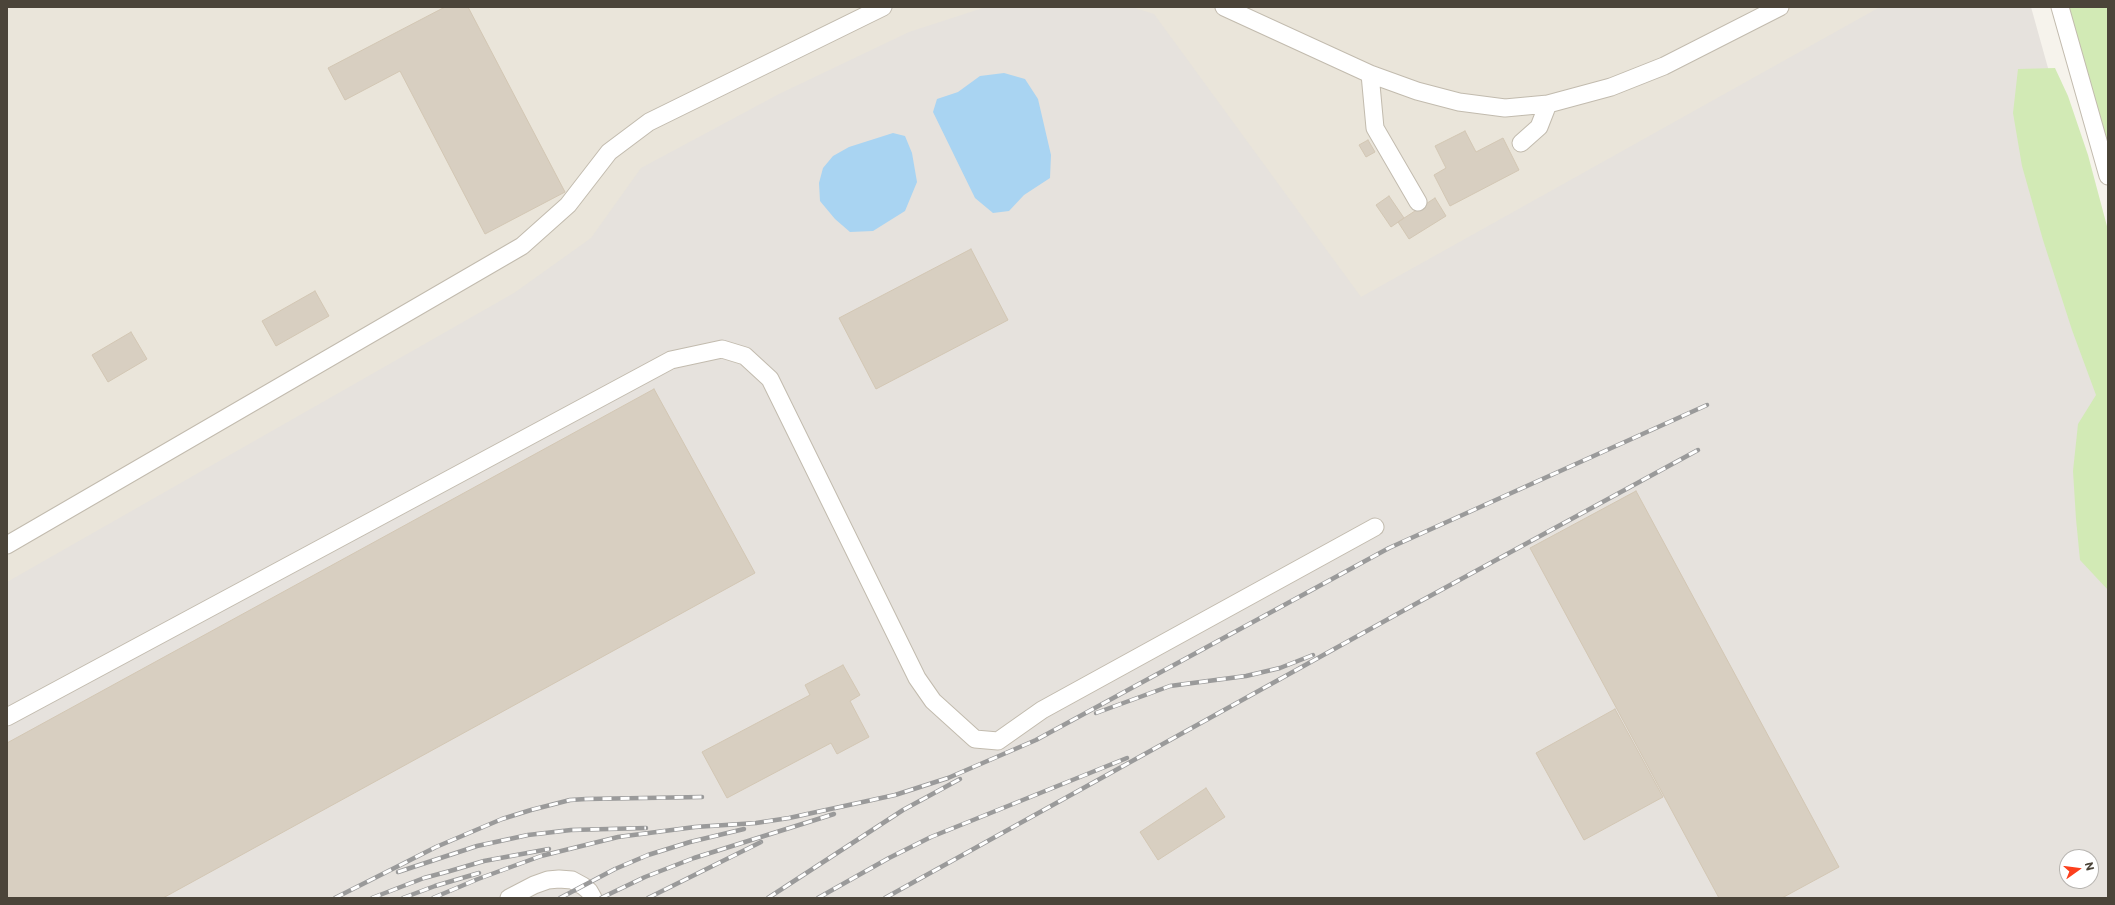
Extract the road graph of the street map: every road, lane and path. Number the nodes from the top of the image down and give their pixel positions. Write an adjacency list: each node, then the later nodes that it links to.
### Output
1 (884, 7): 11 (street)
2 (1224, 7): 5 (street)
3 (1780, 7): 6 (street)
4 (2060, 7): 8 (street)
5 (1370, 74): 6 (street); 9 (street)
6 (1548, 104): 7 (street)
7 (1521, 143)
8 (2108, 176)
9 (1418, 202)
10 (1375, 528): 12 (street)
11 (7, 545)
12 (7, 717)
13 (509, 898): 14 (street)
14 (593, 898)

